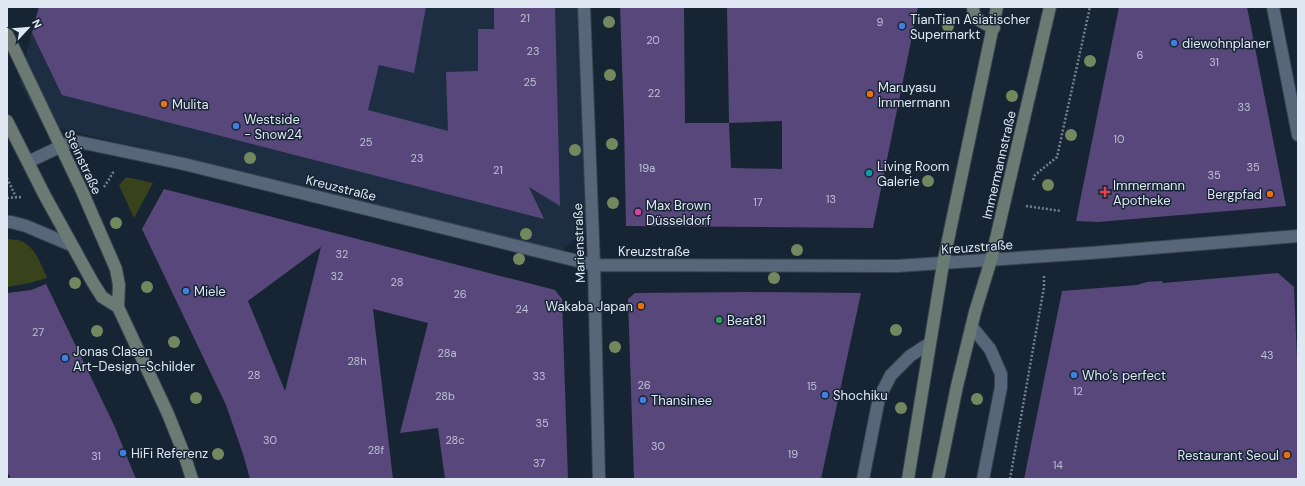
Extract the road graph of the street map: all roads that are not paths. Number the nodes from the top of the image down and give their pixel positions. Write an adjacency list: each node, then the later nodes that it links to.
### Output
1 (584, 7): 17 (street, Marienstraße)
2 (973, 7): 6 (street)
3 (998, 7): 6 (street)
4 (1050, 7): 15 (street, Immermannstraße)
5 (1273, 7): 9 (street)
6 (994, 28): 16 (street)
7 (7, 34): 10 (street, Steinstraße)
8 (7, 121): 11 (street)
9 (1298, 135)
10 (61, 146): 11 (street, Kreuzstraße); 17 (street, Kreuzstraße); 18 (street, Steinstraße)
11 (28, 162): 14 (street)
12 (7, 222): 14 (street)
13 (1298, 236): 15 (street, Kreuzstraße)
14 (71, 245): 18 (street)
15 (992, 260): 16 (street, Kreuzstraße); 19 (street, Immermannstraße)
16 (943, 264): 17 (street, Kreuzstraße); 20 (street)
17 (594, 265): 22 (street, Marienstraße)
18 (118, 307): 21 (street, Steinstraße)
19 (972, 327): 25 (street, Immermannstraße); 26 (street)
20 (930, 343): 23 (street); 24 (street)
21 (192, 479)
22 (599, 479)
23 (863, 479)
24 (908, 479)
25 (938, 479)
26 (982, 479)

